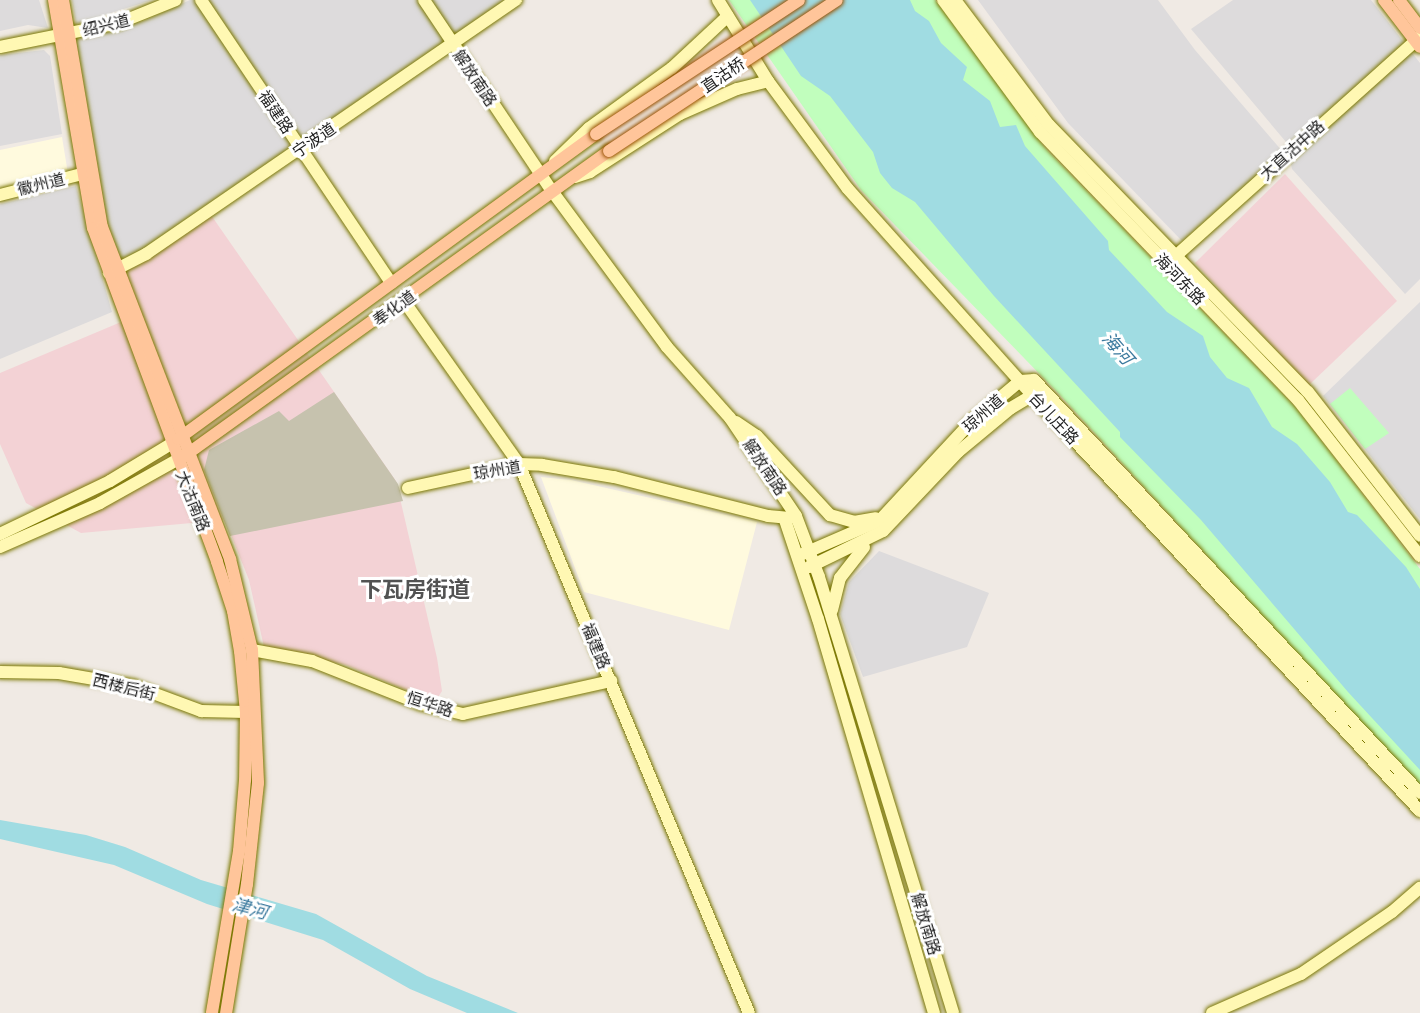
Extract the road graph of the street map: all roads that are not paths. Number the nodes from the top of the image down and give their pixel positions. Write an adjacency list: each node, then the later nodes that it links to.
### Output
1 (54, 0): 16 (main road, 大沽南路)
2 (63, 0): 16 (main road, 大沽南路)
3 (176, 0): 16 (street, 绍兴道)
4 (201, 0): 23 (street, 福建路)
5 (424, 0): 19 (street, 解放南路)
6 (516, 0): 19 (street, 宁波道)
7 (718, 0): 14 (street, 台儿庄路)
8 (799, 0): 22 (main road, 直沽桥, bridge)
9 (837, 0): 24 (main road, 直沽桥, bridge)
10 (942, 0): 33 (street, 海河东路)
11 (1384, 0): 18 (main road)
12 (1399, 0): 15 (main road)
13 (957, 2): 33 (street, 海河东路)
14 (728, 16): 21 (street, 台儿庄路); 25 (street)
15 (1420, 28)
16 (63, 34): 17 (street, 绍兴道); 20 (street, 绍兴道); 26 (main road, 大沽南路); 34 (main road, 大沽南路)
17 (0, 41)
18 (1419, 42): 33 (street, 大直沽中路)
19 (453, 44): 23 (street, 宁波道); 27 (street, 解放南路)
20 (0, 47)
21 (768, 81): 28 (street); 37 (street, 台儿庄路)
22 (596, 134): 25 (main road, 奉化道)
23 (301, 149): 34 (street, 宁波道); 35 (street, 福建路)
24 (609, 151): 28 (main road, 奉化道)
25 (552, 165): 27 (main road, 奉化道)
26 (82, 174): 30 (street, 徽州道); 34 (main road, 大沽南路)
27 (540, 174): 29 (street, 解放南路); 31 (main road, 奉化道)
28 (566, 181): 29 (main road, 奉化道)
29 (552, 191): 32 (main road, 奉化道); 40 (street, 解放南路)
30 (0, 195)
31 (502, 203): 32 (main road); 35 (main road, 奉化道)
32 (516, 219): 36 (main road, 奉化道)
33 (1173, 263): 50 (street, 海河东路); 55 (street, 海河东路)
34 (112, 272): 41 (main road, 大沽南路); 42 (main road, 大沽南路)
35 (392, 283): 41 (main road, 奉化道)
36 (404, 301): 43 (main road, 奉化道); 45 (street, 福建路)
37 (1020, 381): 38 (street); 39 (street, 台儿庄路); 47 (street, 琼州道)
38 (1044, 389): 39 (street, 琼州道); 63 (street, 台儿庄路)
39 (1032, 395): 51 (street, 琼州道); 64 (street, 台儿庄路)
40 (730, 418): 47 (street); 48 (street, 解放南路)
41 (184, 435): 42 (main road, 奉化道); 43 (main road, 大沽南路)
42 (171, 444): 44 (main road, 大沽南路); 49 (street)
43 (189, 453): 44 (main road, 奉化道); 59 (main road, 大沽南路)
44 (177, 460): 52 (street); 62 (main road, 大沽南路)
45 (519, 464): 46 (street, 琼州道); 48 (street, 琼州道); 61 (street, 福建路)
46 (408, 488)
47 (888, 513): 53 (street, 琼州道)
48 (790, 518): 53 (street, 解放南路); 54 (street, 解放南路)
49 (0, 534)
50 (1420, 536)
51 (874, 538): 56 (street, 琼州道); 58 (street)
52 (0, 547)
53 (811, 551): 54 (street, 琼州道); 56 (street, 解放南路)
54 (798, 556): 57 (street, 解放南路)
55 (1420, 556)
56 (815, 565): 57 (street, 琼州道); 58 (street, 解放南路)
57 (802, 569): 69 (street, 解放南路)
58 (833, 620): 70 (street, 解放南路)
59 (252, 651): 61 (street, 恒华路); 67 (main road, 大沽南路)
60 (0, 672): 62 (street, 西楼后街)
61 (611, 681): 68 (street, 福建路)
62 (246, 712): 66 (main road, 大沽南路)
63 (1420, 793)
64 (1420, 811)
65 (1420, 888): 71 (street)
66 (212, 1013)
67 (226, 1013)
68 (749, 1013)
69 (934, 1013)
70 (953, 1013)
71 (1212, 1013)

